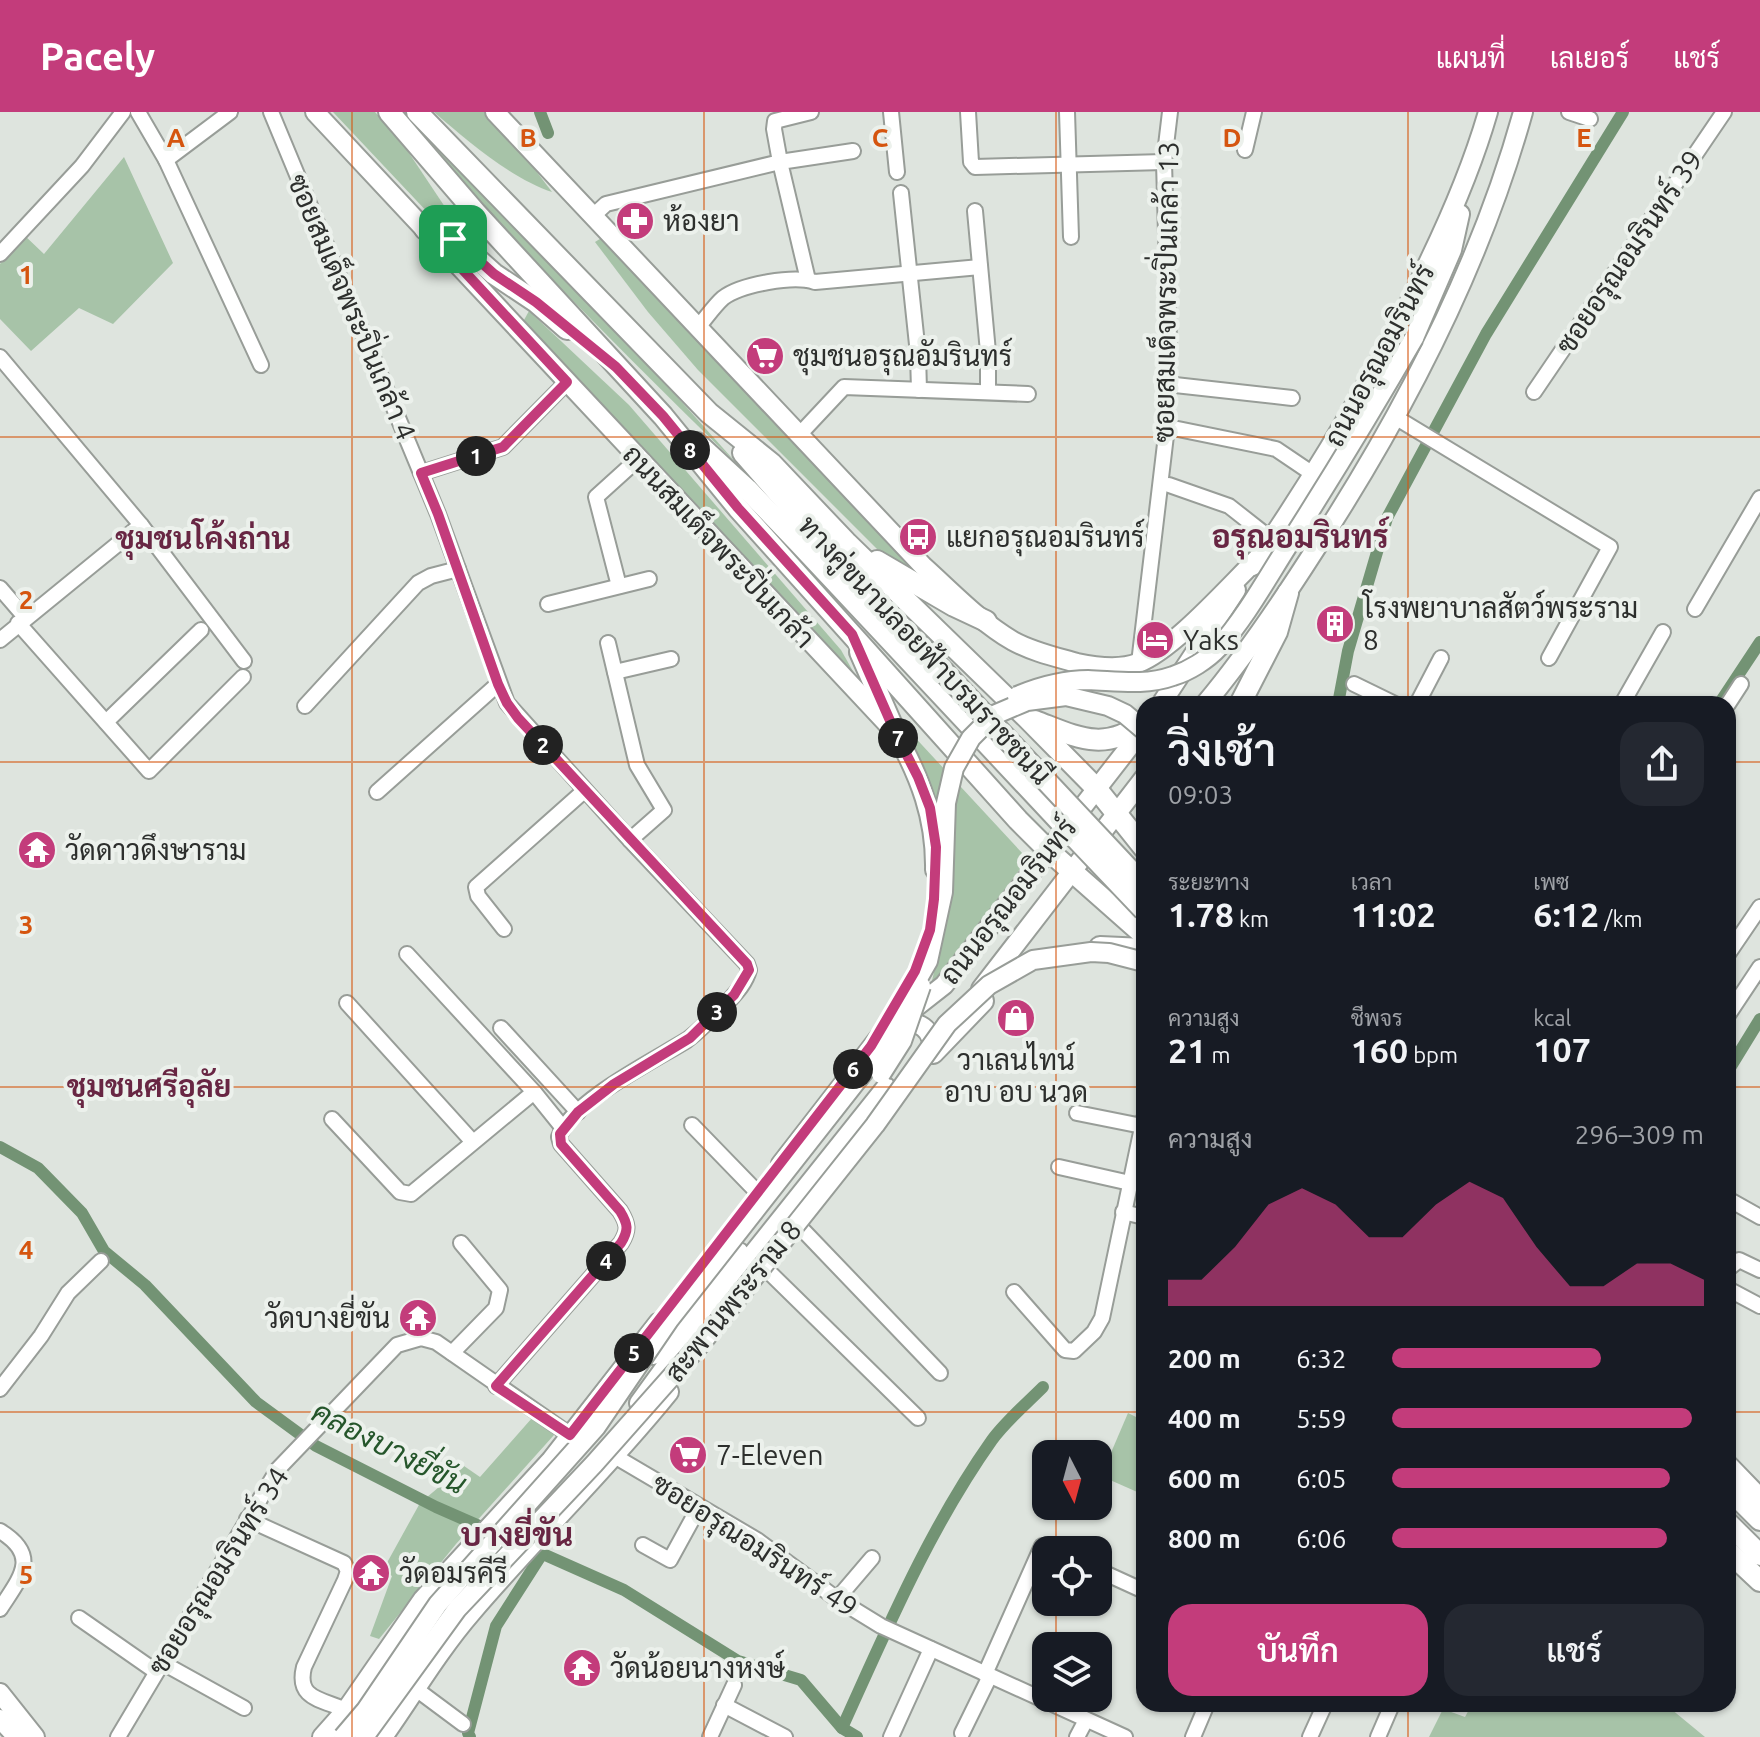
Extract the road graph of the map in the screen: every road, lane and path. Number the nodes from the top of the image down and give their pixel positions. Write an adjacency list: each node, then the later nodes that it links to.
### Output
1 (123, 112): 33 (street)
2 (138, 112): 22 (street)
3 (230, 112): 22 (street)
4 (271, 112): 54 (street, ซอยสมเด็จพระปิ่นเกล้า 4)
5 (315, 112): 31 (main road, ถนนสมเด็จพระปิ่นเกล้า)
6 (389, 112): 40 (main road, ถนนสมเด็จพระปิ่นเกล้า)
7 (417, 112): 48 (main road)
8 (495, 112): 30 (main road)
9 (811, 112): 23 (street)
10 (891, 112): 26 (street)
11 (968, 112): 25 (street)
12 (1067, 112): 25 (street)
13 (1170, 112): 24 (street, ซอยสมเด็จพระปิ่นเกล้า 13)
14 (1254, 112): 20 (street)
15 (1488, 112): 27 (main road, ถนนอรุณอมรินทร์)
16 (1523, 112): 50 (main road, ถนนอรุณอมรินทร์)
17 (1569, 112): 19 (street)
18 (1724, 112): 45 (street, ซอยอรุณอมรินทร์ 39)
19 (1590, 119)
20 (1245, 150)
21 (853, 151): 23 (street)
22 (166, 160): 39 (street)
23 (780, 162): 30 (street); 36 (street)
24 (1164, 162): 25 (street); 42 (street, ซอยสมเด็จพระปิ่นเกล้า 13)
25 (1067, 165): 32 (street)
26 (897, 172)
27 (1467, 180): 55 (main road, ถนนอรุณอมรินทร์); 95 (main road, bridge)
28 (901, 193): 35 (street)
29 (975, 211): 34 (street)
30 (593, 216): 37 (main road)
31 (425, 229): 40 (main road); 41 (main road, ถนนสมเด็จพระปิ่นเกล้า)
32 (1071, 237)
33 (0, 254)
34 (980, 267): 35 (street); 44 (street)
35 (909, 275): 36 (street); 43 (street)
36 (808, 280): 37 (street)
37 (698, 327): 52 (main road)
38 (0, 357): 58 (street)
39 (261, 365)
40 (616, 367): 49 (main road, ถนนสมเด็จพระปิ่นเกล้า)
41 (567, 382): 53 (main road, ถนนสมเด็จพระปิ่นเกล้า); 54 (street)
42 (1166, 384): 47 (street); 80 (street, ซอยสมเด็จพระปิ่นเกล้า 13)
43 (919, 390): 44 (street); 52 (street)
44 (988, 392): 46 (street)
45 (1534, 392)
46 (1028, 394)
47 (1292, 398)
48 (709, 413): 60 (main road); 83 (main road, ทางคู่ขนานลอยฟ้าบรมราชชนนี)
49 (663, 416): 73 (main road, ถนนสมเด็จพระปิ่นเกล้า); 83 (main road, ทางคู่ขนานลอยฟ้าบรมราชชนนี)
50 (1395, 417): 66 (main road, ถนนอรุณอมรินทร์); 77 (street)
51 (1178, 429): 55 (street)
52 (799, 435): 70 (main road)
53 (638, 459): 64 (street); 100 (main road, ถนนสมเด็จพระปิ่นเกล้า)
54 (421, 473): 62 (street, ซอยสมเด็จพระปิ่นเกล้า 4)
55 (1313, 474): 59 (main road, ถนนอรุณอมรินทร์)
56 (1169, 485): 59 (street)
57 (1760, 498): 68 (street)
58 (141, 525): 69 (street); 79 (street)
59 (1271, 539): 61 (main road, ถนนอรุณอมรินทร์)
60 (846, 542): 70 (main road); 96 (main road)
61 (1258, 558): 80 (main road); 87 (main road, ถนนอรุณอมรินทร์)
62 (458, 569): 84 (street, ซอยสมเด็จพระปิ่นเกล้า 4); 94 (street)
63 (649, 579): 64 (street)
64 (619, 586): 67 (street)
65 (0, 588): 69 (street)
66 (1288, 593): 88 (main road, ถนนอรุณอมรินทร์); 89 (main road)
67 (548, 604)
68 (1695, 609)
69 (21, 620): 74 (street); 97 (street)
70 (986, 621): 80 (main road)
71 (201, 630): 97 (street)
72 (1663, 632): 92 (street)
73 (852, 634): 100 (main road); 109 (main road, ถนนสมเด็จพระปิ่นเกล้า)
74 (0, 640)
75 (608, 643): 81 (street)
76 (1441, 658): 91 (street)
77 (1549, 658)
78 (671, 659): 81 (street)
79 (244, 661)
80 (1139, 663)
81 (615, 672): 108 (street)
82 (243, 677): 97 (street)
83 (937, 677): 111 (main road, ทางคู่ขนานลอยฟ้าบรมราชชนนี, bridge); 112 (main road, ทางคู่ขนานลอยฟ้าบรมราชชนนี, bridge)
84 (498, 684): 104 (street, ซอยสมเด็จพระปิ่นเกล้า 4); 105 (street)
85 (1354, 684): 90 (street)
86 (1741, 684): 93 (street)
87 (1166, 696)
88 (1211, 696)
89 (1244, 696)
90 (1379, 696)
91 (1421, 696)
92 (1627, 696)
93 (1733, 696)
94 (305, 706)
95 (994, 715): 98 (main road, สะพานพระราม 8, bridge); 120 (main road, สะพานพระราม 8, bridge)
96 (1027, 718): 99 (main road); 102 (main road)
97 (106, 722)
98 (1136, 723)
99 (1136, 727)
100 (895, 732): 127 (main road, ถนนสมเด็จพระปิ่นเกล้า)
101 (1136, 739): 102 (main road, ถนนอรุณอมรินทร์)
102 (1096, 788): 106 (main road); 109 (main road, ถนนอรุณอมรินทร์)
103 (1136, 788): 106 (main road, ถนนอรุณอมรินทร์)
104 (584, 791): 108 (street, ซอยสมเด็จพระปิ่นเกล้า 4); 115 (street)
105 (377, 792)
106 (1117, 813): 107 (main road); 110 (main road, ถนนอรุณอมรินทร์)
107 (1136, 838)
108 (630, 840): 130 (street, ซอยสมเด็จพระปิ่นเกล้า 4)
109 (1049, 851): 110 (main road, ถนนสมเด็จพระปิ่นเกล้า); 124 (main road, ถนนอรุณอมรินทร์)
110 (1070, 871): 114 (main road, ถนนสมเด็จพระปิ่นเกล้า); 128 (main road, ถนนอรุณอมรินทร์)
111 (1136, 877)
112 (1136, 901)
113 (1760, 907): 116 (street)
114 (1136, 928)
115 (504, 929)
116 (1736, 942)
117 (1136, 949): 128 (main road)
118 (407, 954): 129 (street)
119 (1136, 960): 125 (main road, สะพานพระราม 8, bridge)
120 (928, 961): 154 (main road, bridge); 209 (main road, สะพานพระราม 8, bridge)
121 (1760, 967): 123 (street)
122 (347, 1003): 136 (street)
123 (1736, 1003)
124 (895, 1024): 127 (main road, ถนนอรุณอมรินทร์); 128 (main road)
125 (947, 1024): 154 (main road, bridge); 210 (main road, สะพานพระราม 8, bridge)
126 (501, 1028): 130 (street)
127 (871, 1046): 140 (main road, ถนนอรุณอมรินทร์)
128 (933, 1053): 145 (main road, ถนนอรุณอมรินทร์)
129 (534, 1092): 135 (street); 136 (street)
130 (578, 1112): 135 (street)
131 (1077, 1113): 133 (street)
132 (332, 1119): 136 (street)
133 (1136, 1121)
134 (692, 1125): 140 (street)
135 (563, 1128): 157 (street)
136 (472, 1141)
137 (1136, 1155): 139 (street)
138 (1059, 1167): 139 (street)
139 (1130, 1183): 142 (street)
140 (758, 1193): 160 (main road, ถนนอรุณอมรินทร์)
141 (1736, 1204): 144 (street)
142 (1123, 1212): 143 (street); 151 (street)
143 (1136, 1215)
144 (1760, 1217)
145 (800, 1227): 149 (main road, ถนนอรุณอมรินทร์); 156 (street)
146 (461, 1243): 155 (street)
147 (101, 1261): 158 (street)
148 (1736, 1262): 150 (street)
149 (766, 1269): 159 (street); 161 (main road, ถนนอรุณอมรินทร์)
150 (1760, 1270)
151 (1014, 1292)
152 (1736, 1293): 153 (street)
153 (1760, 1306)
154 (684, 1330): 162 (main road); 165 (main road)
155 (452, 1353): 157 (street); 169 (street, ซอยอรุณอมรินทร์ 34)
156 (940, 1373)
157 (496, 1386): 160 (street)
158 (0, 1389)
159 (918, 1418)
160 (570, 1435): 162 (main road, ถนนอรุณอมรินทร์)
161 (616, 1457): 165 (main road, ถนนอรุณอมรินทร์); 167 (street, ซอยอรุณอมรินทร์ 49)
162 (551, 1460): 197 (main road, ถนนอรุณอมรินทร์)
163 (1736, 1474): 166 (main road)
164 (1736, 1496): 170 (main road)
165 (575, 1498): 193 (main road, ถนนอรุณอมรินทร์)
166 (1760, 1499)
167 (699, 1507): 175 (street); 186 (street, ซอยอรุณอมรินทร์ 49)
168 (1736, 1507): 173 (main road)
169 (247, 1519): 190 (street, ซอยอรุณอมรินทร์ 34); 197 (street)
170 (1760, 1520)
171 (0, 1531): 187 (street)
172 (1736, 1531): 176 (main road)
173 (1760, 1531)
174 (1736, 1539): 180 (main road)
175 (643, 1545)
176 (1760, 1555)
177 (872, 1558): 186 (street)
178 (1736, 1558): 183 (main road)
179 (1736, 1559): 185 (main road)
180 (1760, 1564)
181 (1032, 1569): 191 (street)
182 (1112, 1576): 184 (street)
183 (1760, 1581)
184 (1136, 1587)
185 (1760, 1587)
186 (837, 1599): 189 (street, ซอยอรุณอมรินทร์ 49)
187 (0, 1609)
188 (79, 1618): 190 (street)
189 (931, 1649): 191 (street, ซอยอรุณอมรินทร์ 49); 214 (street)
190 (158, 1667): 196 (street); 207 (street, ซอยอรุณอมรินทร์ 34)
191 (987, 1675): 202 (street, ซอยอรุณอมรินทร์ 49); 204 (street)
192 (734, 1685): 195 (street)
193 (416, 1689): 203 (street); 211 (main road, ถนนอรุณอมรินทร์)
194 (0, 1693): 206 (main road)
195 (724, 1705): 212 (street); 213 (street)
196 (244, 1708)
197 (346, 1710): 208 (main road, ถนนอรุณอมรินทร์)
198 (1204, 1712): 217 (street)
199 (1321, 1712): 218 (street)
200 (1389, 1712): 219 (street)
201 (0, 1719): 205 (main road)
202 (1086, 1720): 215 (street); 216 (street, ซอยอรุณอมรินทร์ 49)
203 (463, 1724)
204 (962, 1733)
205 (17, 1737)
206 (35, 1737)
207 (118, 1737)
208 (322, 1737)
209 (343, 1737)
210 (364, 1737)
211 (383, 1737)
212 (710, 1737)
213 (785, 1737)
214 (891, 1737)
215 (1077, 1737)
216 (1125, 1737)
217 (1193, 1737)
218 (1310, 1737)
219 (1378, 1737)

